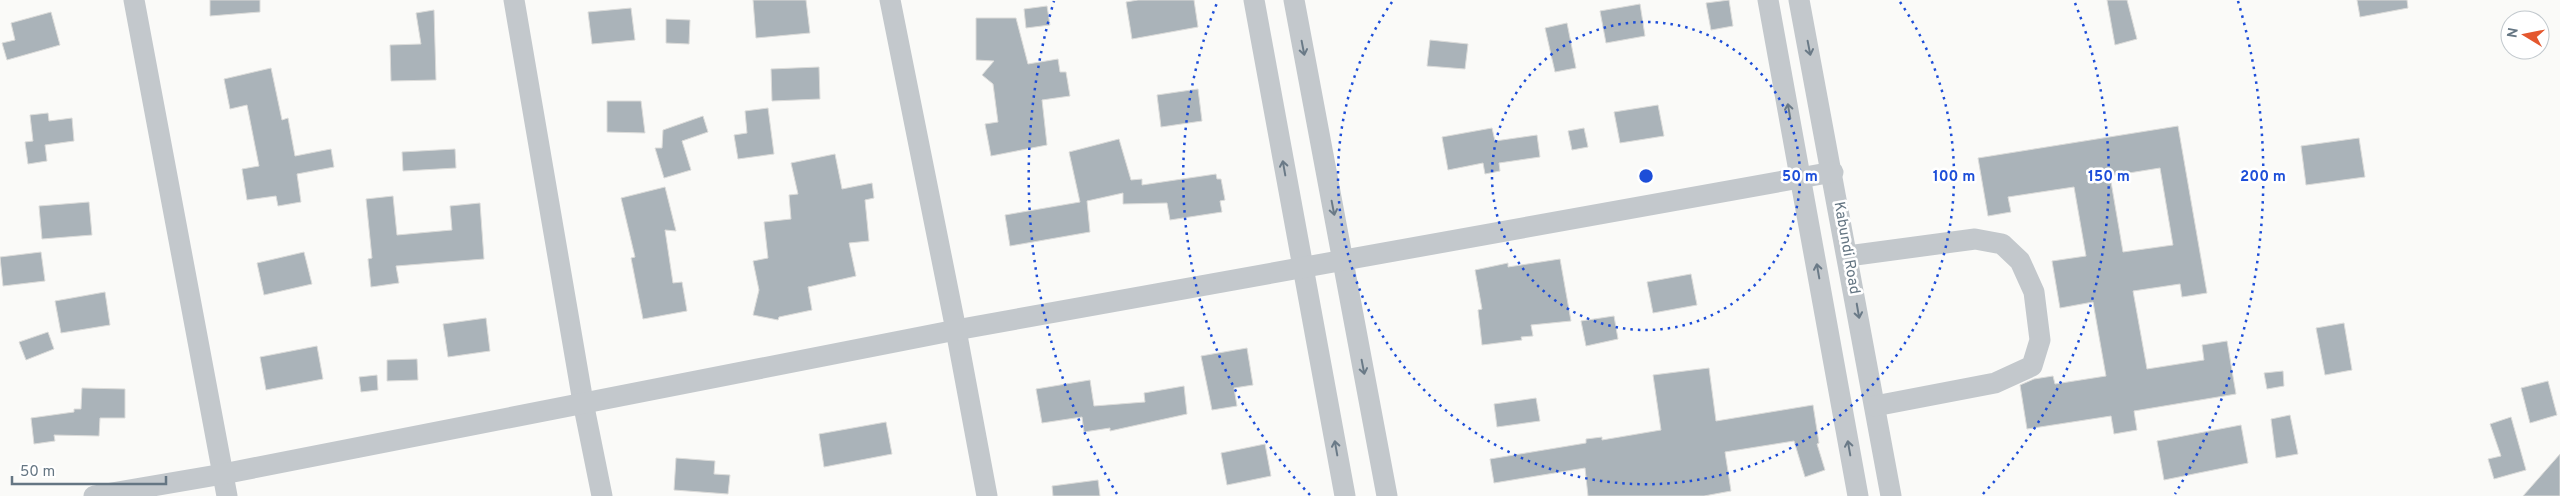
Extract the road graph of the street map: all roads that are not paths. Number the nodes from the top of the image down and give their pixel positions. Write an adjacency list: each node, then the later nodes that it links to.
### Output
1 (134, 0): 16 (street)
2 (514, 0): 14 (street)
3 (890, 0): 13 (street)
4 (1254, 0): 12 (street, one-way to 4)
5 (1294, 0): 11 (street, one-way to 11)
6 (1768, 0): 9 (street, one-way to 6)
7 (1799, 0): 8 (street, Kabundi Road, one-way to 8)
8 (1833, 172): 9 (street); 10 (street, Kabundi Road)
9 (1801, 178): 11 (street); 24 (street, one-way to 9)
10 (1848, 256): 15 (street, Kabundi Road, one-way to 15); 15 (street)
11 (1343, 260): 12 (street); 23 (street, one-way to 23)
12 (1302, 267): 13 (street); 22 (street, one-way to 12)
13 (956, 330): 14 (street); 21 (street)
14 (583, 402): 16 (street); 20 (street)
15 (1875, 406): 17 (street, Kabundi Road)
16 (223, 474): 18 (street); 19 (street)
17 (1885, 495)
18 (94, 496)
19 (226, 496)
20 (602, 496)
21 (987, 496)
22 (1345, 496)
23 (1387, 496)
24 (1858, 496)

